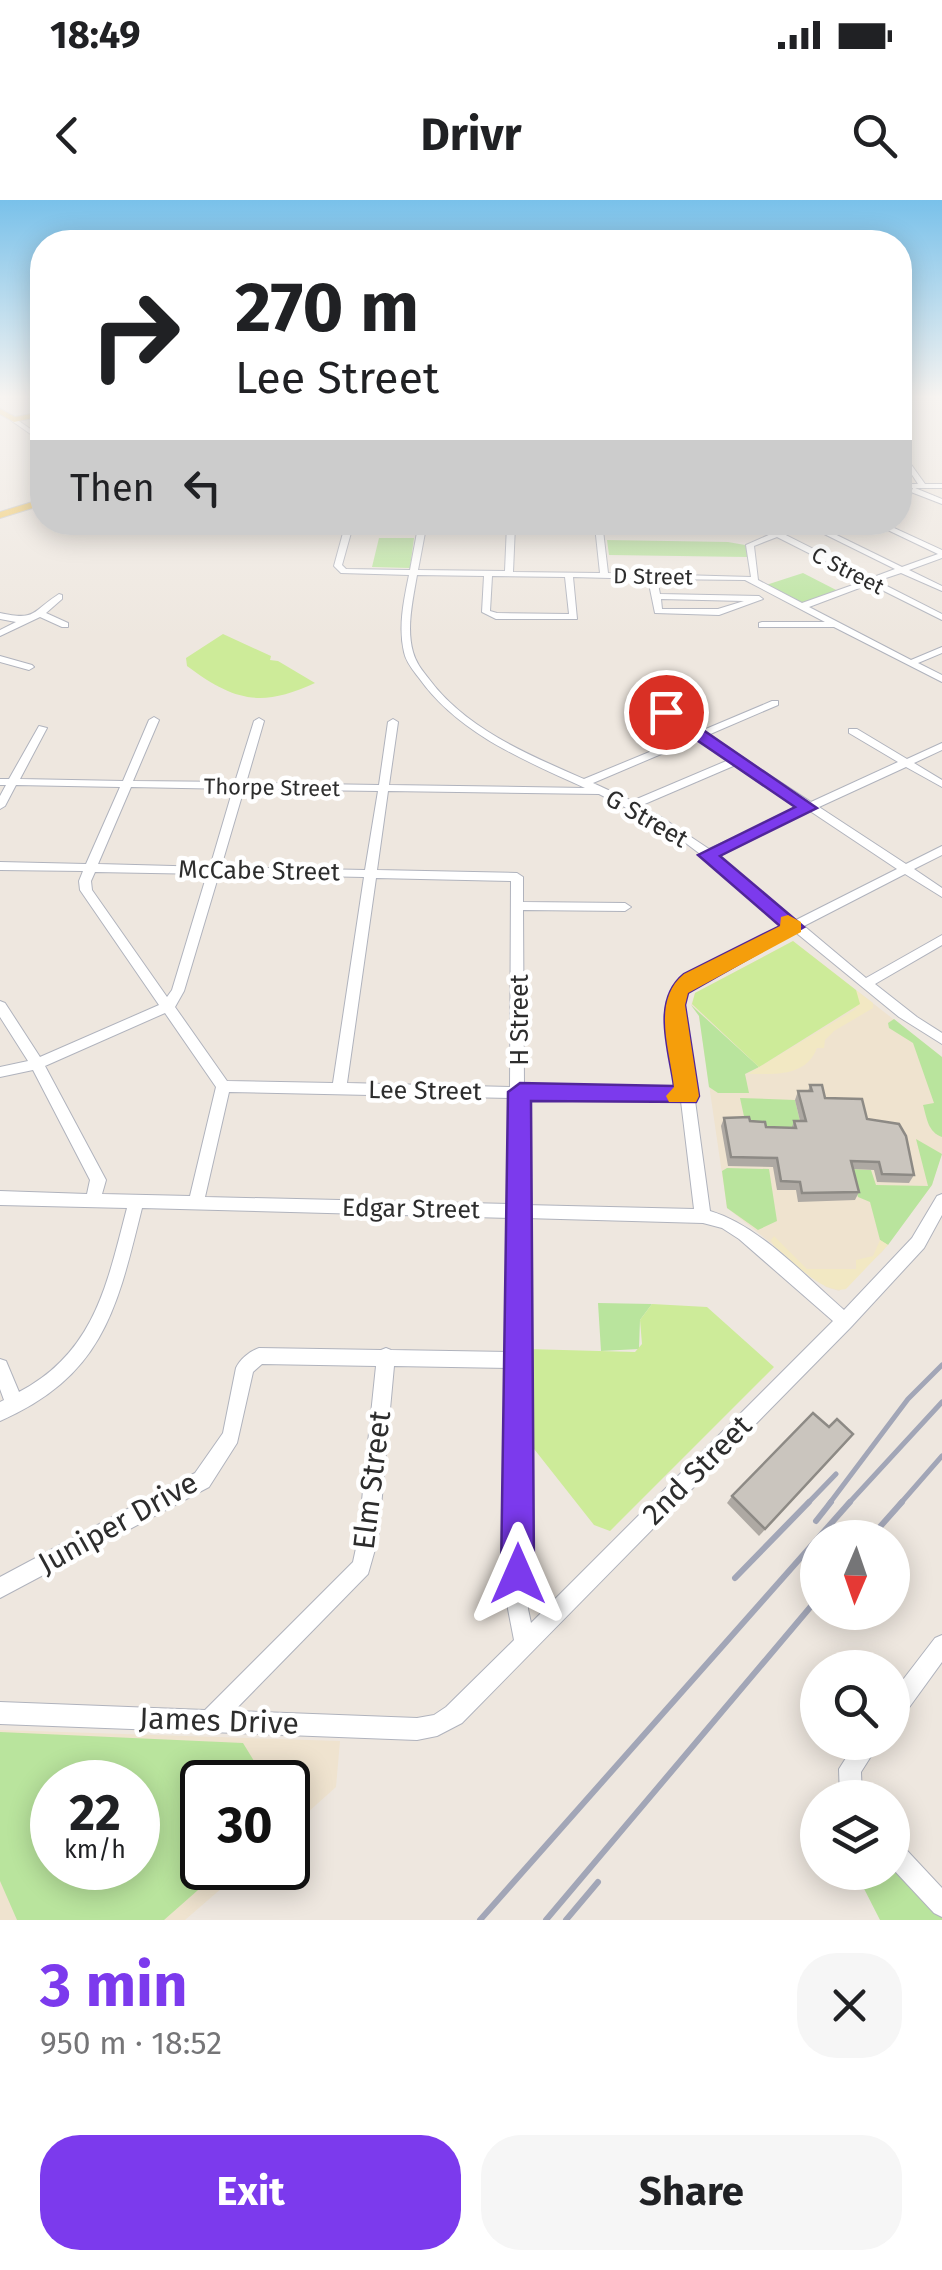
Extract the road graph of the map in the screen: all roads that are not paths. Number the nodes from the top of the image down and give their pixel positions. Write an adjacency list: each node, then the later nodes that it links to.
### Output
1 (912, 476): 4 (street)
2 (942, 486): 4 (street)
3 (912, 487): 4 (street)
4 (918, 488): 5 (street); 6 (street)
5 (912, 490)
6 (942, 502)
7 (30, 506): 8 (main road)
8 (0, 515)
9 (347, 535): 19 (street, D Street)
10 (421, 535): 19 (street)
11 (510, 535): 21 (street)
12 (600, 535): 23 (street)
13 (775, 535): 25 (street)
14 (780, 535): 26 (street, C Street)
15 (832, 535): 18 (street)
16 (902, 535): 17 (street)
17 (942, 554): 18 (street)
18 (902, 570): 26 (street); 27 (street)
19 (416, 572): 20 (street, D Street); 57 (street, G Street)
20 (488, 573): 21 (street, D Street); 22 (street)
21 (509, 573): 22 (street, D Street)
22 (569, 574): 23 (street, D Street)
23 (604, 575): 24 (street, D Street)
24 (652, 576): 25 (street, D Street); 29 (street)
25 (755, 579): 28 (street, D Street)
26 (870, 582): 32 (street); 35 (street, C Street)
27 (942, 589)
28 (781, 593): 31 (street); 32 (street, D Street)
29 (656, 596): 31 (street); 31 (street)
30 (60, 597): 33 (street)
31 (759, 599)
32 (805, 605): 38 (street, D Street)
33 (40, 614): 36 (street); 39 (street)
34 (0, 616): 36 (street)
35 (942, 617)
36 (25, 621): 40 (street)
37 (762, 624): 38 (street)
38 (840, 624): 43 (street, D Street)
39 (64, 625)
40 (0, 633)
41 (942, 650): 43 (street)
42 (0, 659): 44 (street)
43 (911, 662): 45 (street, D Street)
44 (29, 667)
45 (942, 679)
46 (775, 703): 53 (street)
47 (666, 712): 53 (street)
48 (154, 720): 62 (street)
49 (259, 721): 63 (street)
50 (393, 722): 64 (street)
51 (42, 728): 59 (street)
52 (853, 730): 56 (street)
53 (702, 735): 55 (street); 60 (street)
54 (942, 746): 56 (street)
55 (738, 760): 68 (street); 69 (street)
56 (906, 763): 61 (street); 69 (street)
57 (552, 767): 60 (street, G Street); 66 (street)
58 (0, 782): 59 (street, Thorpe Street)
59 (14, 782): 62 (street, Thorpe Street); 67 (street)
60 (585, 783): 65 (street, G Street)
61 (942, 784)
62 (126, 785): 63 (street, Thorpe Street); 73 (street)
63 (240, 787): 64 (street, Thorpe Street); 74 (street)
64 (384, 789): 66 (street, Thorpe Street); 76 (street)
65 (601, 791): 66 (street, Thorpe Street); 68 (street, G Street)
66 (544, 792)
67 (0, 806)
68 (632, 806): 71 (street, G Street)
69 (808, 808): 71 (street); 75 (street)
70 (942, 850): 75 (street)
71 (707, 855): 81 (street, G Street)
72 (0, 866): 73 (street, McCabe Street)
73 (92, 867): 74 (street, McCabe Street); 85 (street)
74 (214, 869): 76 (street, McCabe Street); 85 (street)
75 (906, 869): 78 (street); 81 (street)
76 (372, 872): 77 (street, McCabe Street); 93 (street)
77 (517, 877): 79 (street, H Street)
78 (942, 893)
79 (519, 906): 80 (street); 94 (street, H Street)
80 (626, 908)
81 (794, 927): 83 (street, G Street); 95 (street)
82 (942, 939): 83 (street)
83 (865, 984): 86 (street, G Street)
84 (0, 1006): 90 (street)
85 (168, 1006): 90 (street); 92 (street)
86 (910, 1019): 87 (street); 88 (street, G Street); 89 (street)
87 (942, 1026)
88 (942, 1038)
89 (942, 1050)
90 (37, 1064): 91 (street); 97 (street)
91 (1, 1075)
92 (224, 1086): 93 (street, Lee Street); 100 (street)
93 (339, 1088): 94 (street, Lee Street)
94 (520, 1092): 95 (street, Lee Street); 101 (street, H Street)
95 (687, 1096): 102 (street)
96 (0, 1198): 97 (street, Edgar Street)
97 (93, 1200): 98 (street, Edgar Street)
98 (136, 1200): 100 (street, Edgar Street); 107 (street)
99 (942, 1201): 103 (street, 2nd Street)
100 (196, 1203): 101 (street, Edgar Street)
101 (520, 1211): 102 (street, Edgar Street); 105 (street, H Street)
102 (703, 1216): 103 (street, Edgar Street)
103 (845, 1321): 109 (street, 2nd Street)
104 (386, 1356): 105 (street, Juniper Drive); 108 (street, Juniper Drive); 113 (street, Elm Street)
105 (519, 1360): 109 (street, H Street)
106 (0, 1367): 107 (street)
107 (7, 1409)
108 (0, 1588)
109 (525, 1643): 114 (street, 2nd Street)
110 (942, 1645): 111 (street)
111 (910, 1688)
112 (0, 1713): 113 (street, James Drive)
113 (209, 1721): 114 (street, James Drive)
114 (437, 1725)
115 (910, 1870): 116 (street)
116 (942, 1905)

